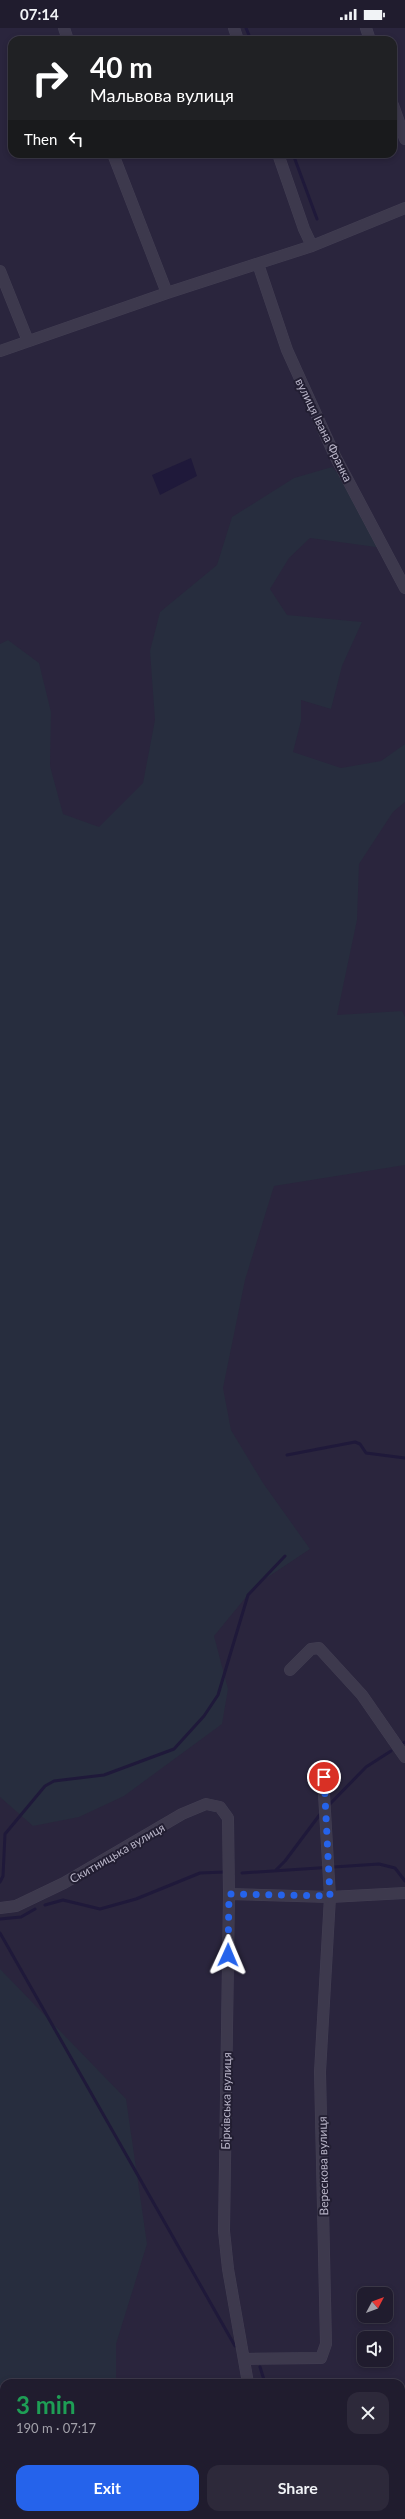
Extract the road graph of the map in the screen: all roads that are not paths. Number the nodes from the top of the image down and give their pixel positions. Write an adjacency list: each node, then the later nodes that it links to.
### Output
1 (397, 117): 2 (street)
2 (405, 140)
3 (115, 158): 9 (street)
4 (279, 158): 6 (street)
5 (405, 208): 6 (street)
6 (312, 246): 7 (street)
7 (258, 264): 9 (street); 12 (street, вулиця Івана Франка)
8 (0, 271): 10 (street)
9 (167, 293): 10 (street)
10 (28, 341): 11 (street)
11 (0, 351)
12 (405, 588)
13 (290, 1670): 14 (street)
14 (405, 1757)
15 (324, 1777): 19 (street)
16 (228, 1818): 18 (street, Бірківська вулиця); 20 (street, Скитницька вулиця)
17 (405, 1893): 19 (street)
18 (229, 1894): 19 (street); 21 (street, Бірківська вулиця)
19 (330, 1896): 21 (street, Верескова вулиця)
20 (0, 1908)
21 (244, 2359): 22 (street, Бірківська вулиця)
22 (247, 2379)

